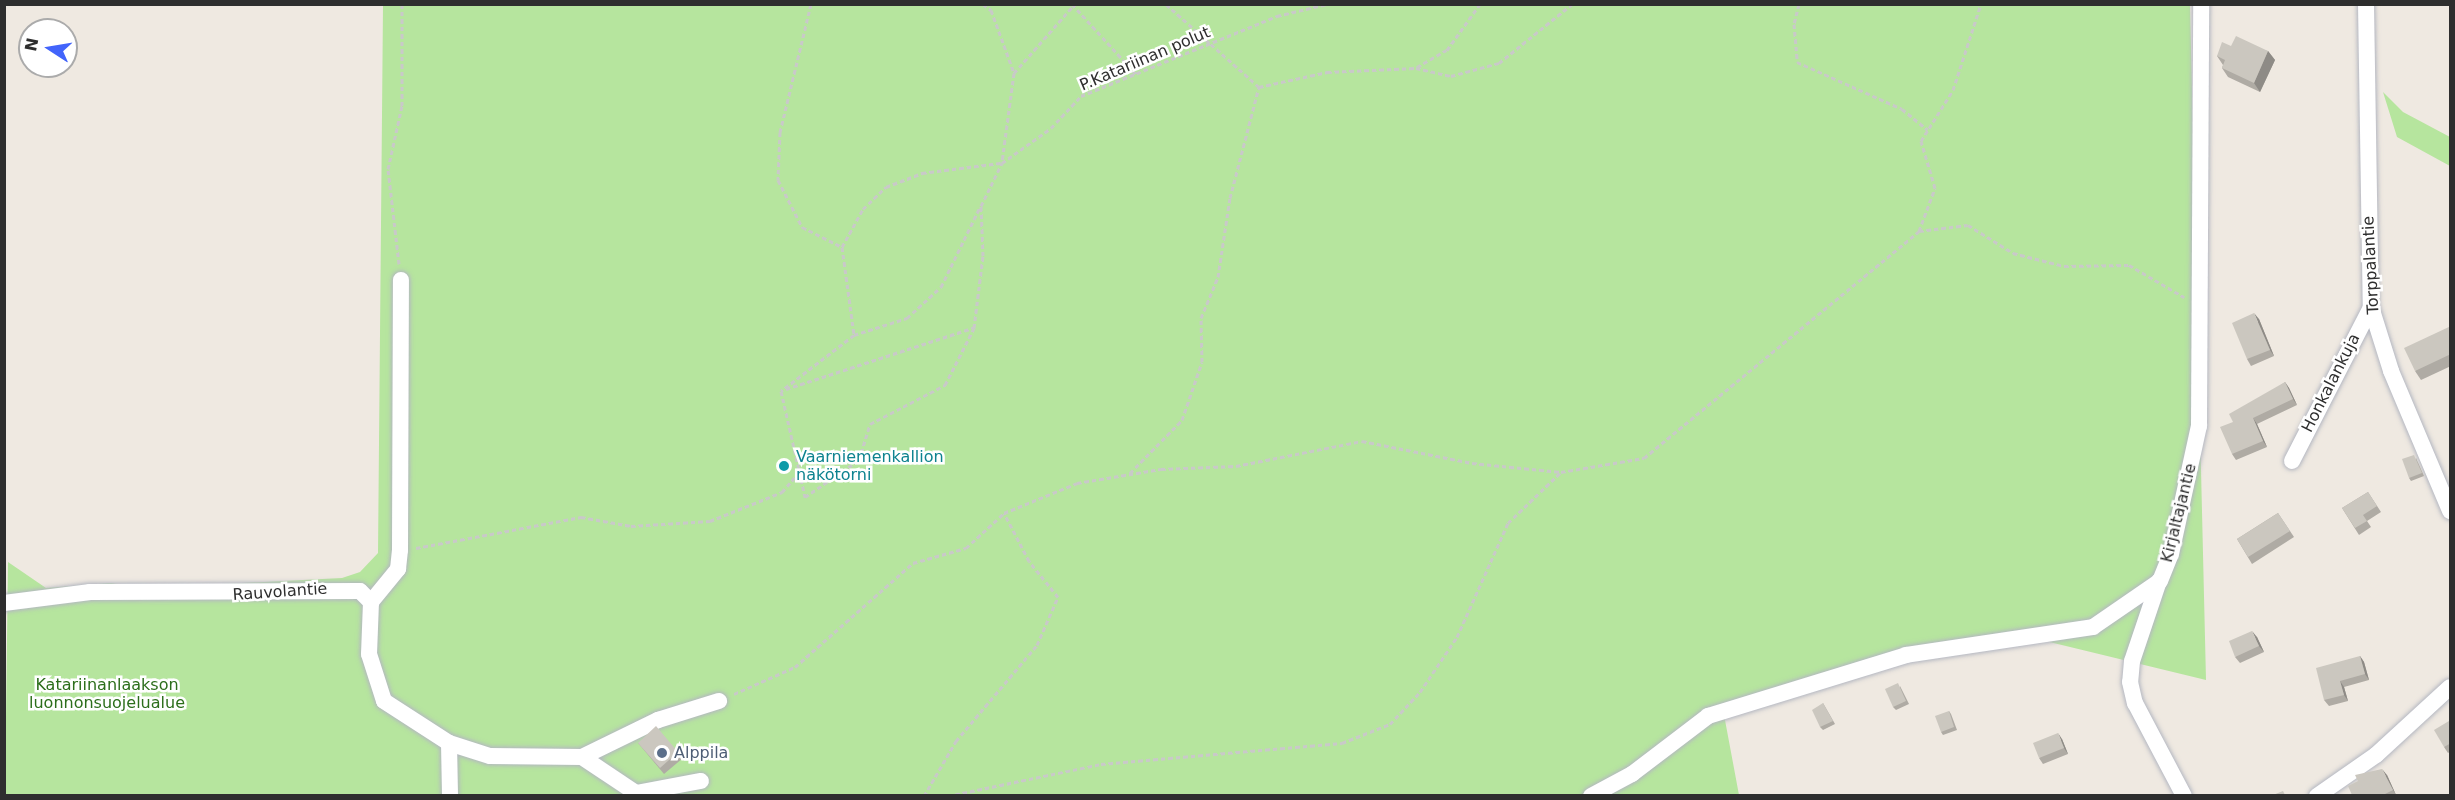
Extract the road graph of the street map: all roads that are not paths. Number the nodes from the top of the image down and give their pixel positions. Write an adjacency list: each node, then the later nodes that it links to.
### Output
1 (2200, 4): 7 (street, Kirjaltajantie)
2 (2366, 4): 4 (street, Torppalantie)
3 (401, 280): 8 (street)
4 (2371, 306): 5 (street, Honkalankuja); 6 (street, Torppalantie)
5 (2292, 461)
6 (2451, 511)
7 (2160, 580): 16 (street, Kirjaltajantie); 17 (street)
8 (371, 602): 9 (street, Rauvolantie); 12 (street)
9 (4, 603)
10 (2451, 687): 18 (street)
11 (719, 701): 13 (street)
12 (449, 743): 13 (street); 15 (street)
13 (582, 757): 14 (street)
14 (701, 781)
15 (450, 795)
16 (1591, 795)
17 (2184, 795)
18 (2317, 795)

